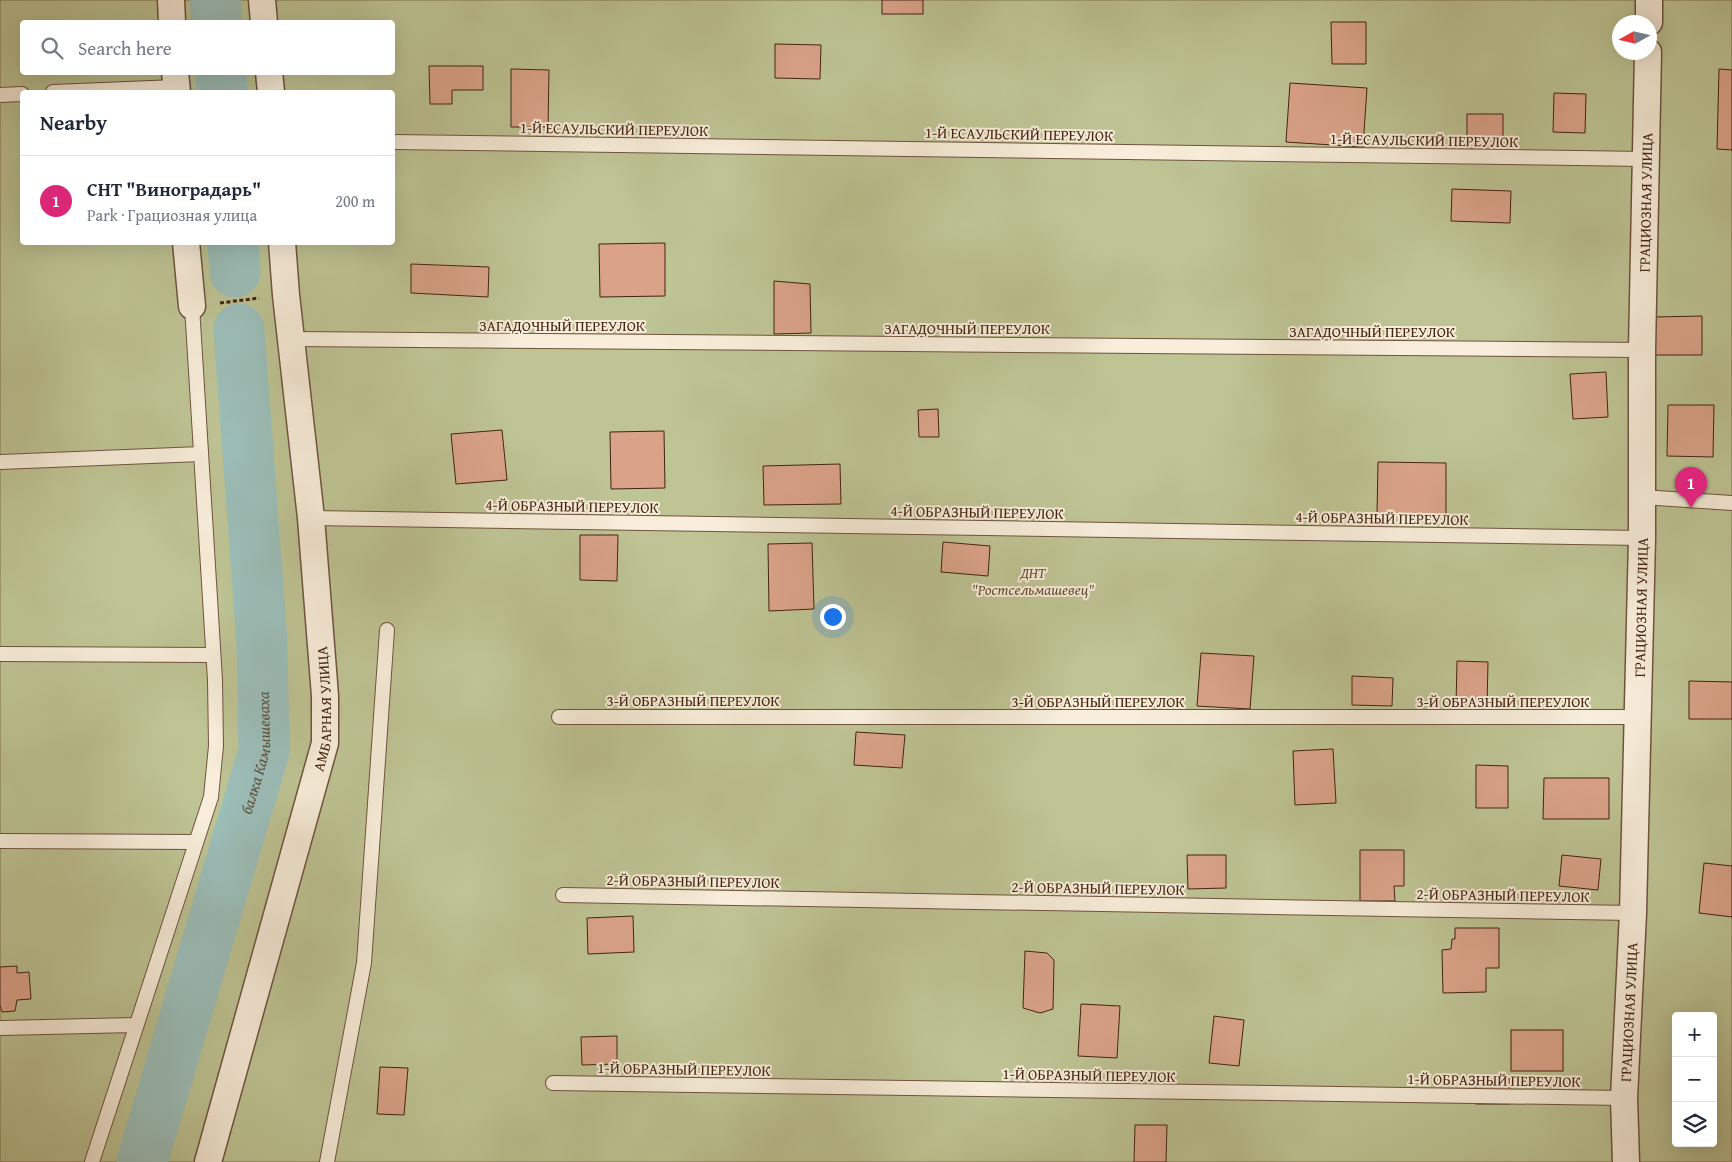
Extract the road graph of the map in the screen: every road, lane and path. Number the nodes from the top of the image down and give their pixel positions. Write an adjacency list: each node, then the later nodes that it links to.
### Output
1 (171, 0): 5 (street)
2 (262, 0): 6 (street)
3 (1649, 0): 4 (street)
4 (1649, 15)
5 (172, 20)
6 (264, 20)
7 (1648, 60): 15 (street, ГРАЦИОЗНАЯ УЛИЦА)
8 (269, 75): 11 (street)
9 (176, 84): 10 (lane)
10 (84, 90)
11 (271, 90)
12 (20, 94): 13 (lane)
13 (0, 95)
14 (395, 142): 15 (lane, 1-Й ЕСАУЛЬСКИЙ ПЕРЕУЛОК)
15 (1646, 159): 21 (street, ГРАЦИОЗНАЯ УЛИЦА)
16 (186, 245): 19 (street)
17 (282, 245): 18 (street, АМБАРНАЯ УЛИЦА)
18 (286, 295): 19 (path); 20 (street, АМБАРНАЯ УЛИЦА)
19 (192, 306): 22 (lane)
20 (292, 339): 21 (lane, ЗАГАДОЧНЫЙ ПЕРЕУЛОК); 26 (street, АМБАРНАЯ УЛИЦА)
21 (1642, 350): 24 (street, ГРАЦИОЗНАЯ УЛИЦА)
22 (200, 454): 23 (lane); 30 (lane)
23 (0, 462)
24 (1642, 497): 25 (lane); 27 (street, ГРАЦИОЗНАЯ УЛИЦА)
25 (1732, 503)
26 (311, 518): 27 (lane, 4-Й ОБРАЗНЫЙ ПЕРЕУЛОК); 42 (street, АМБАРНАЯ УЛИЦА)
27 (1642, 538): 32 (street, ГРАЦИОЗНАЯ УЛИЦА)
28 (387, 630): 43 (lane)
29 (0, 654): 30 (lane)
30 (214, 655): 34 (lane)
31 (559, 717): 32 (lane, 3-Й ОБРАЗНЫЙ ПЕРЕУЛОК)
32 (1637, 717): 36 (street, ГРАЦИОЗНАЯ УЛИЦА)
33 (0, 841): 34 (lane)
34 (196, 842): 37 (lane)
35 (563, 895): 36 (lane, 2-Й ОБРАЗНЫЙ ПЕРЕУЛОК)
36 (1633, 913): 40 (street, ГРАЦИОЗНАЯ УЛИЦА)
37 (136, 1025): 38 (lane); 41 (lane)
38 (0, 1028)
39 (553, 1083): 40 (lane, 1-Й ОБРАЗНЫЙ ПЕРЕУЛОК)
40 (1624, 1098): 44 (street, ГРАЦИОЗНАЯ УЛИЦА)
41 (92, 1162)
42 (208, 1162)
43 (327, 1162)
44 (1626, 1162)

